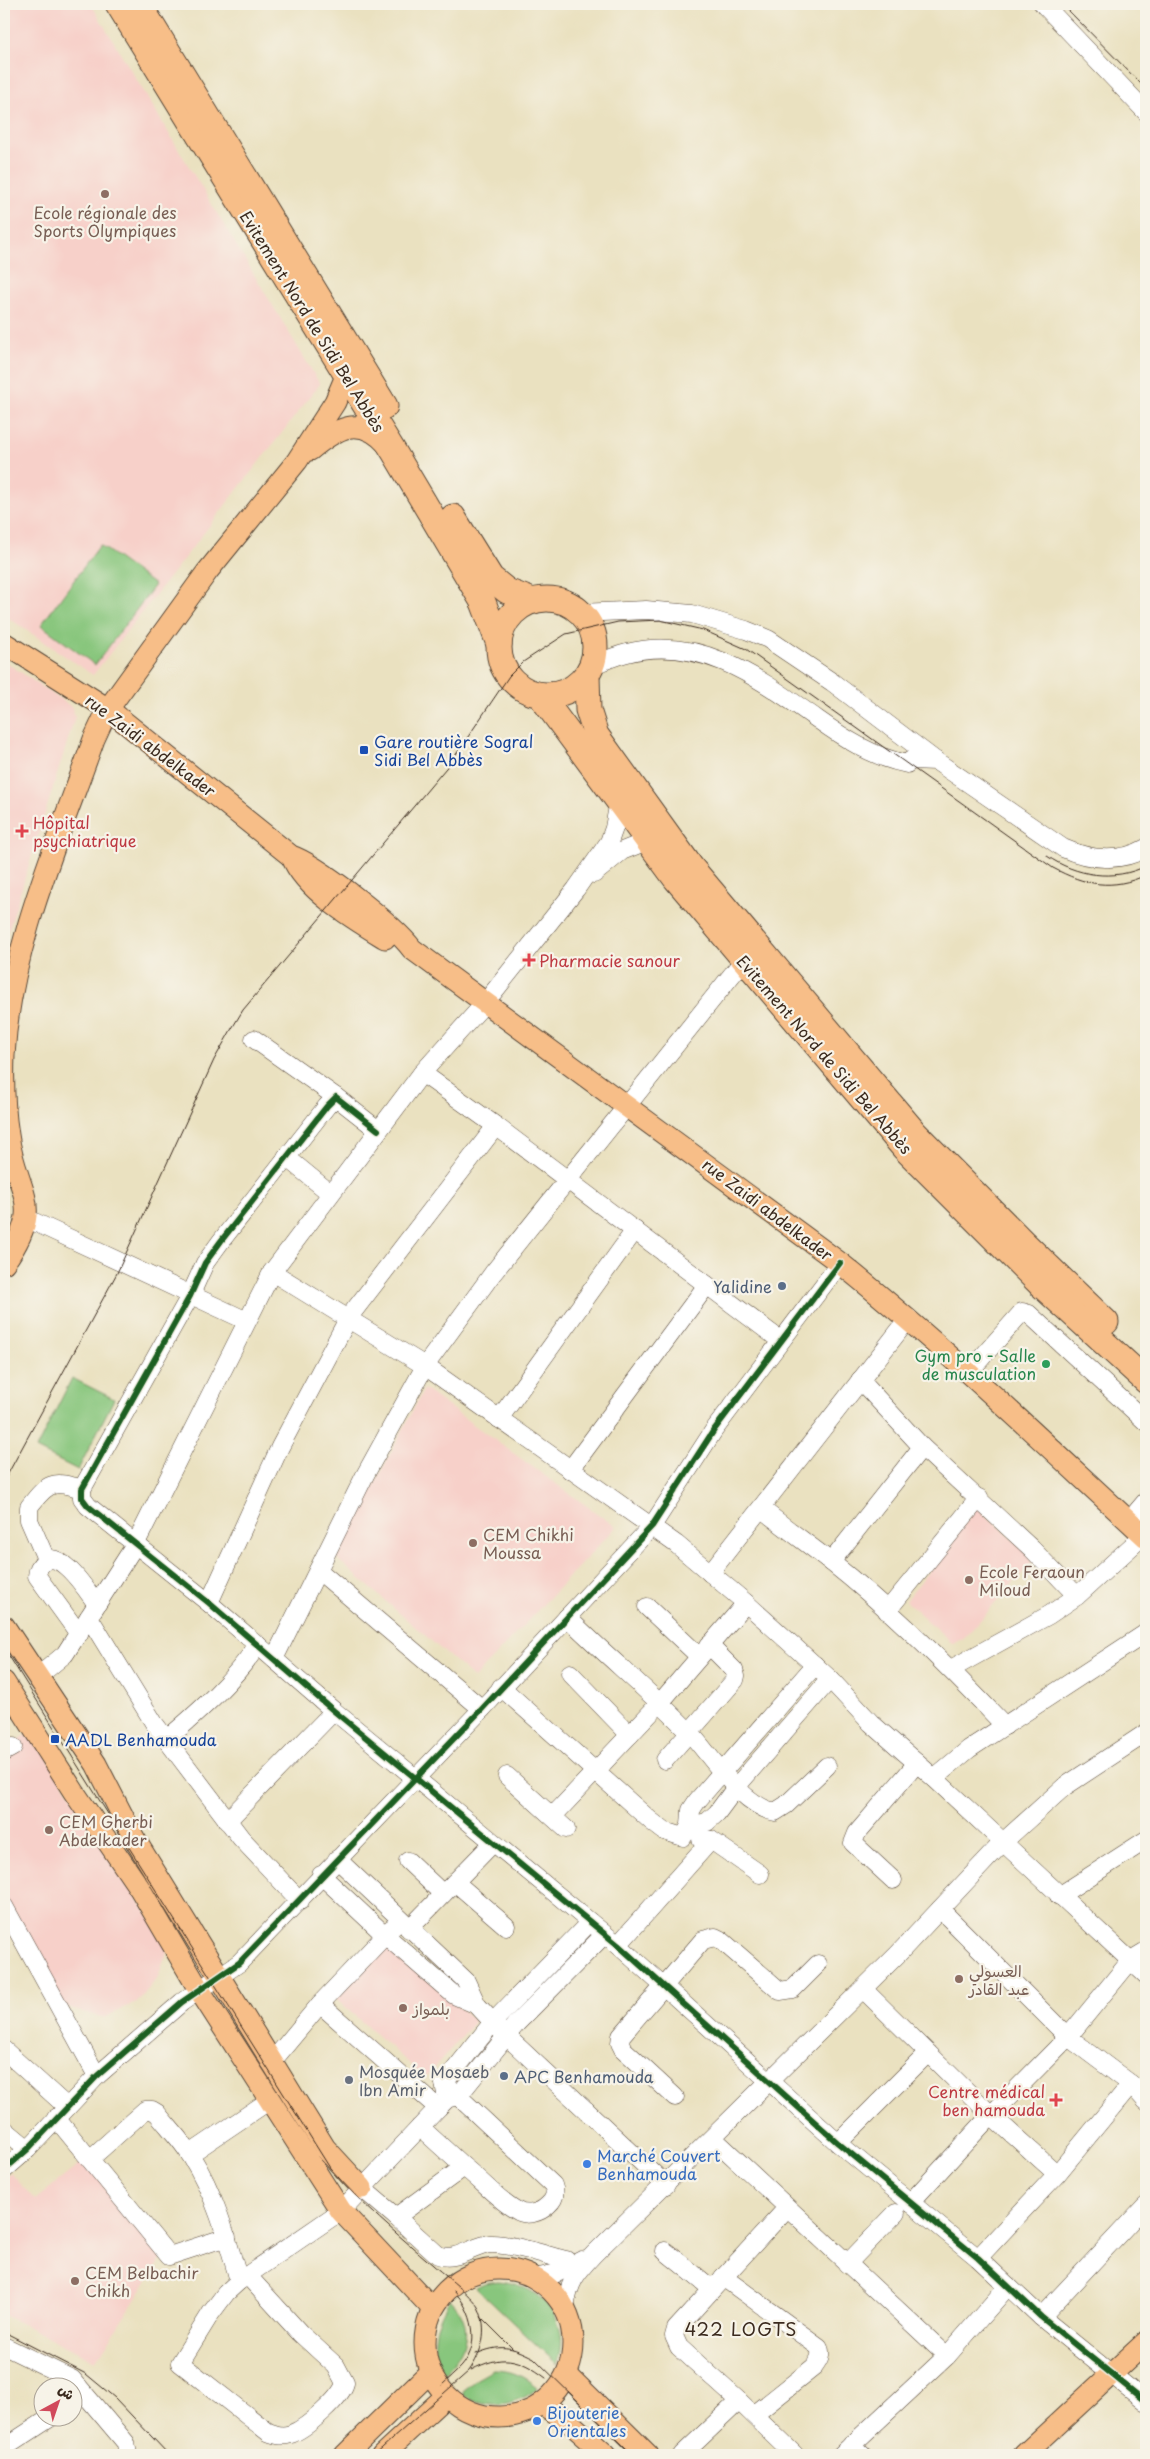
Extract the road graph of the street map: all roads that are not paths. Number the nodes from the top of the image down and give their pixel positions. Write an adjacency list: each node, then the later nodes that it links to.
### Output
1 (118, 4): 5 (highway, Evitement Nord de Sidi Bel Abbès)
2 (139, 4): 8 (highway, Evitement Nord de Sidi Bel Abbès)
3 (1043, 4): 4 (street)
4 (1146, 112)
5 (346, 376): 6 (highway, Evitement Nord de Sidi Bel Abbès); 7 (main road)
6 (394, 452): 7 (main road); 11 (highway, Evitement Nord de Sidi Bel Abbès)
7 (296, 461): 14 (main road)
8 (533, 601): 9 (highway); 11 (highway)
9 (580, 613): 12 (highway); 15 (street)
10 (4, 643): 14 (main road, rue Zaidi abdelkader)
11 (499, 644): 13 (highway)
12 (589, 670): 13 (highway); 16 (street); 45 (highway, Evitement Nord de Sidi Bel Abbès)
13 (540, 695): 18 (highway, Evitement Nord de Sidi Bel Abbès)
14 (108, 709): 23 (main road, rue Zaidi abdelkader); 30 (main road)
15 (901, 735): 16 (street); 17 (street)
16 (885, 759): 17 (street)
17 (936, 761): 20 (street)
18 (618, 801): 19 (highway, Evitement Nord de Sidi Bel Abbès); 21 (street)
19 (647, 841): 21 (street); 22 (highway, Evitement Nord de Sidi Bel Abbès)
20 (1146, 848)
21 (576, 889): 23 (street)
22 (743, 960): 27 (street); 49 (highway, Evitement Nord de Sidi Bel Abbès)
23 (484, 1004): 25 (street); 27 (main road, rue Zaidi abdelkader)
24 (254, 1039): 26 (street)
25 (422, 1073): 28 (street); 29 (street)
26 (336, 1096): 29 (street); 31 (street)
27 (627, 1107): 32 (street); 37 (main road, rue Zaidi abdelkader)
28 (496, 1126): 32 (street); 41 (street)
29 (378, 1130): 33 (street)
30 (6, 1133): 34 (main road)
31 (286, 1157): 33 (street); 40 (street)
32 (569, 1180): 35 (street); 46 (street)
33 (330, 1193): 38 (street)
34 (26, 1218): 36 (main road); 40 (street)
35 (635, 1230): 39 (street); 50 (street)
36 (4, 1263)
37 (840, 1263): 42 (main road, rue Zaidi abdelkader); 44 (street)
38 (272, 1272): 41 (street); 43 (street)
39 (707, 1285): 44 (street); 53 (street)
40 (190, 1296): 43 (street); 54 (street)
41 (349, 1317): 46 (street); 66 (street)
42 (909, 1318): 47 (main road, rue Zaidi abdelkader); 48 (street)
43 (247, 1321): 60 (street)
44 (780, 1340): 58 (street)
45 (1146, 1359)
46 (424, 1366): 50 (street); 63 (street)
47 (970, 1372): 51 (street); 59 (main road, rue Zaidi abdelkader)
48 (860, 1380): 52 (street); 57 (street)
49 (1146, 1381)
50 (499, 1419): 53 (street)
51 (1146, 1422)
52 (922, 1447): 55 (street); 62 (street)
53 (570, 1470): 58 (street)
54 (82, 1489): 60 (street); 61 (street)
55 (979, 1498): 65 (street); 70 (street)
56 (1146, 1501): 59 (street)
57 (762, 1509): 62 (street); 64 (street)
58 (652, 1526): 64 (street); 71 (street)
59 (1140, 1531): 65 (street)
60 (135, 1545): 66 (street); 69 (street)
61 (46, 1559): 69 (street); 74 (street)
62 (831, 1562): 70 (street)
63 (318, 1570): 77 (street); 86 (street)
64 (710, 1573): 67 (street)
65 (1077, 1596): 79 (street)
66 (208, 1603): 75 (street)
67 (746, 1603): 76 (street); 78 (street)
68 (648, 1607): 76 (street)
69 (93, 1610): 74 (street); 92 (street)
70 (887, 1611): 79 (street)
71 (566, 1617): 84 (street); 85 (street)
72 (4, 1626): 81 (main road)
73 (1146, 1633): 88 (street)
74 (80, 1634): 81 (street)
75 (258, 1645): 77 (street); 92 (street)
76 (704, 1651): 85 (street); 89 (street)
77 (274, 1659): 87 (street)
78 (815, 1666): 82 (street); 97 (street)
79 (951, 1669): 88 (street)
80 (570, 1673): 91 (street)
81 (35, 1674): 129 (main road)
82 (830, 1679): 94 (street); 101 (street)
83 (4, 1682): 131 (main road)
84 (502, 1687): 86 (street); 96 (street)
85 (660, 1704): 89 (street); 91 (street)
86 (482, 1709): 99 (street)
87 (334, 1712): 99 (street); 103 (street)
88 (1005, 1726): 100 (street)
89 (690, 1733): 93 (street); 97 (street)
90 (1146, 1733): 108 (street)
91 (630, 1735): 96 (street)
92 (167, 1739): 103 (street)
93 (665, 1760)
94 (918, 1763): 100 (street); 114 (street)
95 (827, 1766): 101 (street)
96 (595, 1772): 102 (street); 105 (street)
97 (722, 1773): 101 (street); 105 (street)
98 (507, 1776): 102 (street)
99 (415, 1778): 109 (street); 110 (street)
100 (934, 1778): 108 (street)
101 (737, 1786): 105 (street)
102 (553, 1816): 104 (street)
103 (228, 1821): 117 (street)
104 (566, 1829)
105 (687, 1832): 106 (street)
106 (711, 1840): 112 (street); 124 (street)
107 (1146, 1840): 116 (street)
108 (1002, 1843): 116 (street); 119 (street)
109 (493, 1844): 115 (street); 120 (street)
110 (337, 1859): 113 (street); 121 (street)
111 (408, 1861): 115 (street)
112 (760, 1874)
113 (320, 1875): 117 (street); 123 (street)
114 (893, 1880)
115 (449, 1888): 121 (street); 122 (street)
116 (1059, 1896): 126 (street)
117 (300, 1901): 129 (street)
118 (4, 1906): 141 (street)
119 (940, 1910): 132 (street); 137 (street)
120 (590, 1922): 124 (street); 135 (street)
121 (404, 1924): 123 (street); 134 (street)
122 (506, 1926)
123 (385, 1935): 133 (street); 134 (street)
124 (611, 1940): 130 (street); 136 (street)
125 (1146, 1951): 126 (street)
126 (1131, 1960): 128 (street); 137 (street)
127 (818, 1964): 130 (street)
128 (1146, 1975)
129 (220, 1978): 131 (street); 140 (main road)
130 (663, 1986): 142 (street); 145 (street)
131 (198, 1988): 141 (street); 146 (main road)
132 (863, 1989): 139 (street); 142 (street)
133 (320, 2004): 140 (street); 144 (street)
134 (478, 2005): 135 (street)
135 (493, 2022): 136 (street); 144 (street)
136 (507, 2035): 144 (street); 160 (street)
137 (1068, 2037): 143 (street); 149 (street)
138 (4, 2050): 148 (street)
139 (928, 2052): 149 (street); 153 (street)
140 (271, 2063): 161 (main road)
141 (97, 2076): 148 (street)
142 (771, 2082): 152 (street); 153 (street)
143 (1131, 2084): 147 (street); 159 (street)
144 (447, 2096): 150 (street); 157 (street)
145 (675, 2097)
146 (270, 2100): 155 (street); 165 (main road)
147 (1146, 2100)
148 (62, 2112): 154 (street); 156 (street)
149 (991, 2115): 159 (street); 162 (street)
150 (420, 2127): 157 (street); 161 (street)
151 (4, 2129): 154 (street)
152 (713, 2138): 160 (street); 164 (street)
153 (838, 2143): 162 (street)
154 (28, 2149): 158 (street)
155 (190, 2154): 156 (street); 168 (street)
156 (90, 2158): 168 (street)
157 (464, 2167): 167 (street)
158 (4, 2170)
159 (1057, 2174): 171 (street)
160 (666, 2185): 170 (street)
161 (362, 2188): 165 (street); 167 (street)
162 (910, 2203): 171 (street)
163 (1146, 2205): 180 (street)
164 (787, 2208): 172 (street); 176 (street)
165 (341, 2211): 175 (street); 178 (main road)
166 (896, 2213): 172 (street)
167 (396, 2218): 173 (street)
168 (226, 2237): 175 (street)
169 (666, 2250): 176 (street)
170 (594, 2254): 173 (street); 179 (street)
171 (978, 2258): 177 (street)
172 (847, 2264): 183 (street)
173 (573, 2265): 174 (street)
174 (535, 2278): 178 (main road); 179 (main road)
175 (244, 2279): 175 (street)
176 (718, 2283): 189 (street); 193 (street)
177 (1008, 2286): 180 (street); 183 (street)
178 (432, 2308): 184 (main road)
179 (565, 2308): 185 (main road)
180 (1041, 2317): 186 (street)
181 (1146, 2342): 186 (main road)
182 (4, 2346): 187 (street)
183 (946, 2356): 196 (street)
184 (430, 2372): 188 (main road); 198 (main road)
185 (567, 2374): 192 (main road); 201 (main road)
186 (1113, 2374): 190 (street); 204 (main road)
187 (66, 2376)
188 (446, 2396): 192 (main road); 199 (main road)
189 (739, 2401): 193 (street); 202 (street)
190 (1146, 2402)
191 (82, 2403): 197 (street)
192 (542, 2404): 200 (main road)
193 (754, 2415): 203 (street)
194 (38, 2426): 195 (street)
195 (4, 2448)
196 (852, 2452)
197 (128, 2455)
198 (345, 2455)
199 (382, 2455)
200 (606, 2455)
201 (648, 2455)
202 (682, 2455)
203 (795, 2455)
204 (1024, 2455)

